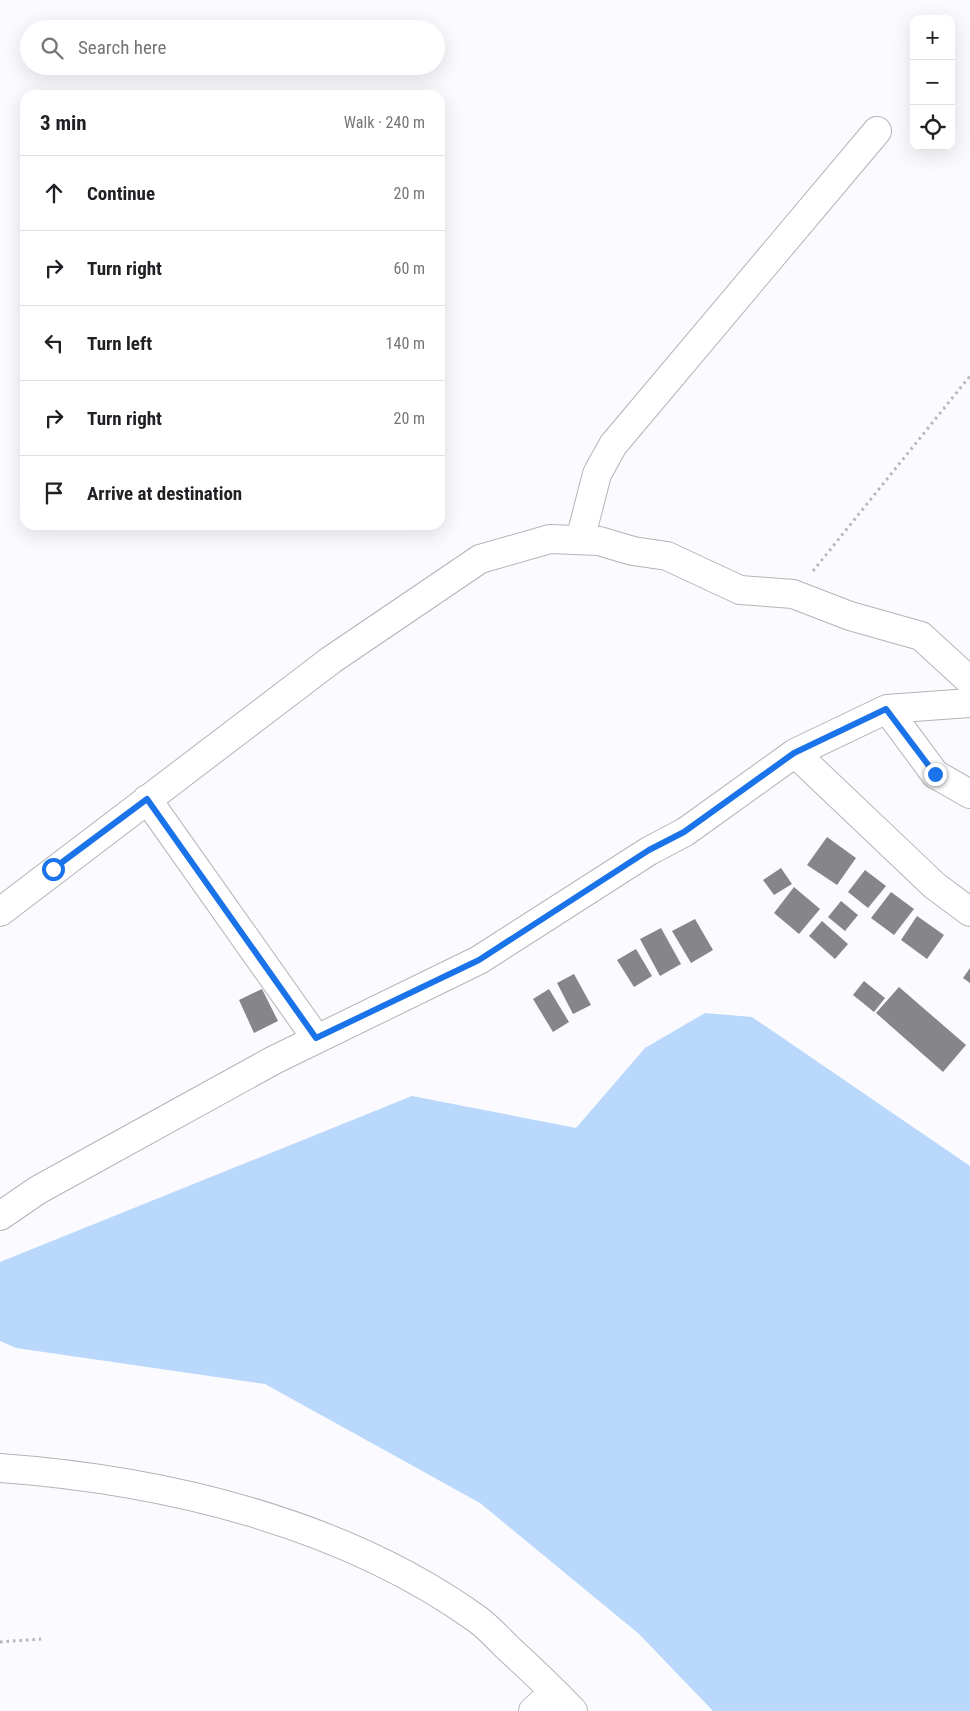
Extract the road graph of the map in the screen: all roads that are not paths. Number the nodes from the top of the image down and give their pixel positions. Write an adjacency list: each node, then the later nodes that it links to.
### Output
1 (877, 131): 2 (street)
2 (580, 540): 3 (street); 8 (street)
3 (970, 681)
4 (970, 703): 5 (street)
5 (886, 709): 6 (street); 7 (street)
6 (794, 753): 10 (street); 11 (street)
7 (970, 794)
8 (147, 799): 9 (street); 11 (street)
9 (0, 912)
10 (970, 912)
11 (316, 1038): 12 (street)
12 (0, 1216)
13 (0, 1468): 14 (street)
14 (564, 1701): 15 (street)
15 (533, 1711)

